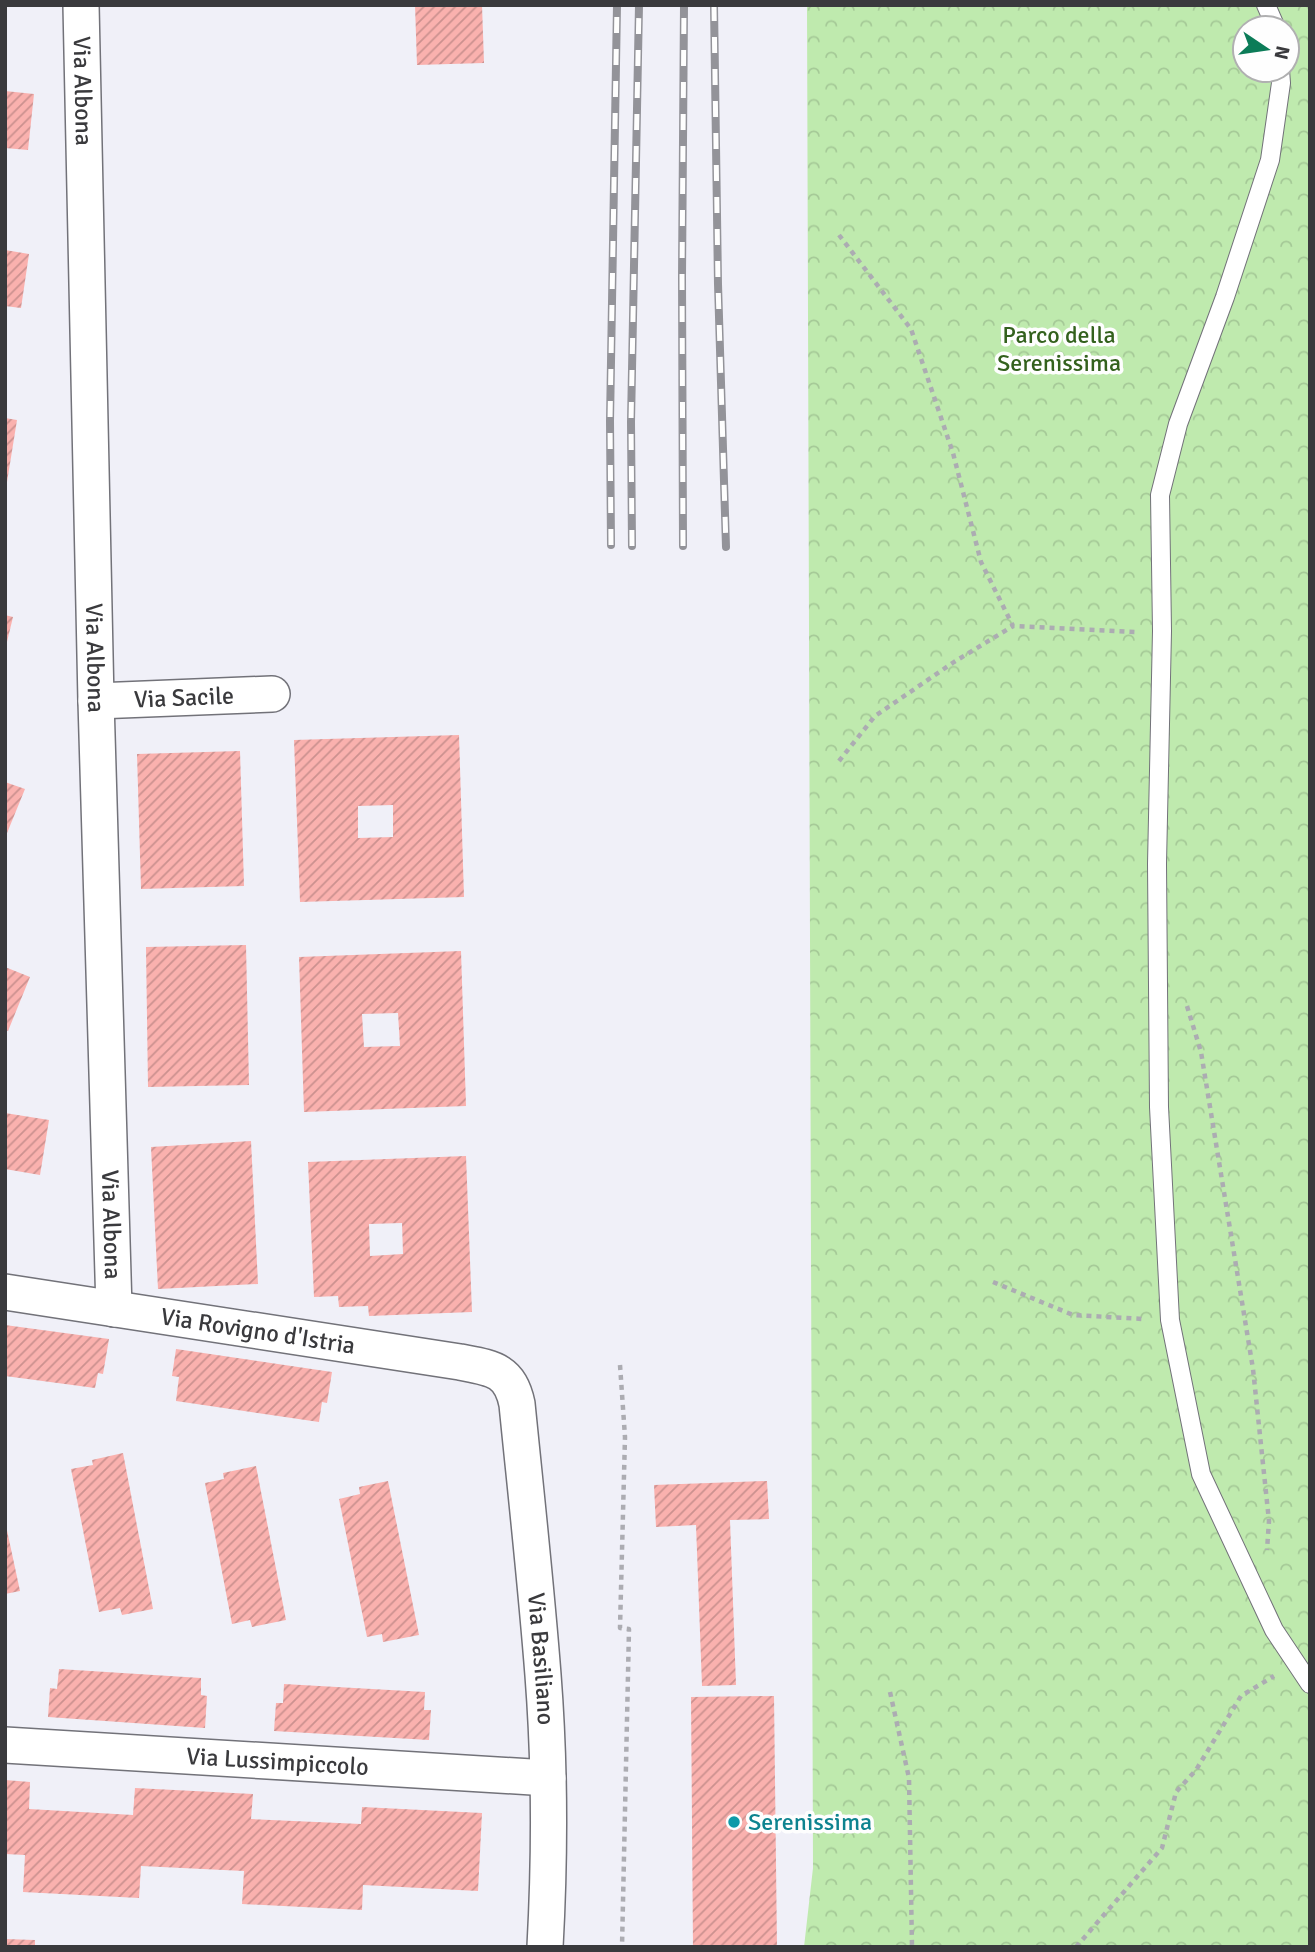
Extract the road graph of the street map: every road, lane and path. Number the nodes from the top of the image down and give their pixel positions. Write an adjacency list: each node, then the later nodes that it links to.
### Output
1 (81, 5): 7 (street, Via Albona)
2 (1281, 84): 5 (lane)
3 (839, 235): 4 (path)
4 (1013, 626): 5 (path); 8 (path)
5 (1161, 632): 13 (lane)
6 (272, 694): 7 (street, Via Sacile)
7 (96, 701): 12 (street, Via Albona)
8 (839, 761)
9 (1185, 1000): 16 (path)
10 (993, 1282): 13 (path)
11 (5, 1292): 12 (street, Via Rovigno d'Istria)
12 (114, 1309): 15 (street, Via Rovigno d'Istria)
13 (1170, 1320): 16 (lane)
14 (620, 1365): 23 (path)
15 (506, 1377): 21 (street, Via Basiliano)
16 (1264, 1608): 17 (lane)
17 (1296, 1663): 18 (lane); 25 (path)
18 (1310, 1684)
19 (890, 1692): 24 (path)
20 (5, 1745): 21 (street, Via Lussimpiccolo)
21 (548, 1778): 22 (street, Via Basiliano)
22 (545, 1947)
23 (622, 1947)
24 (912, 1947)
25 (1076, 1947)

